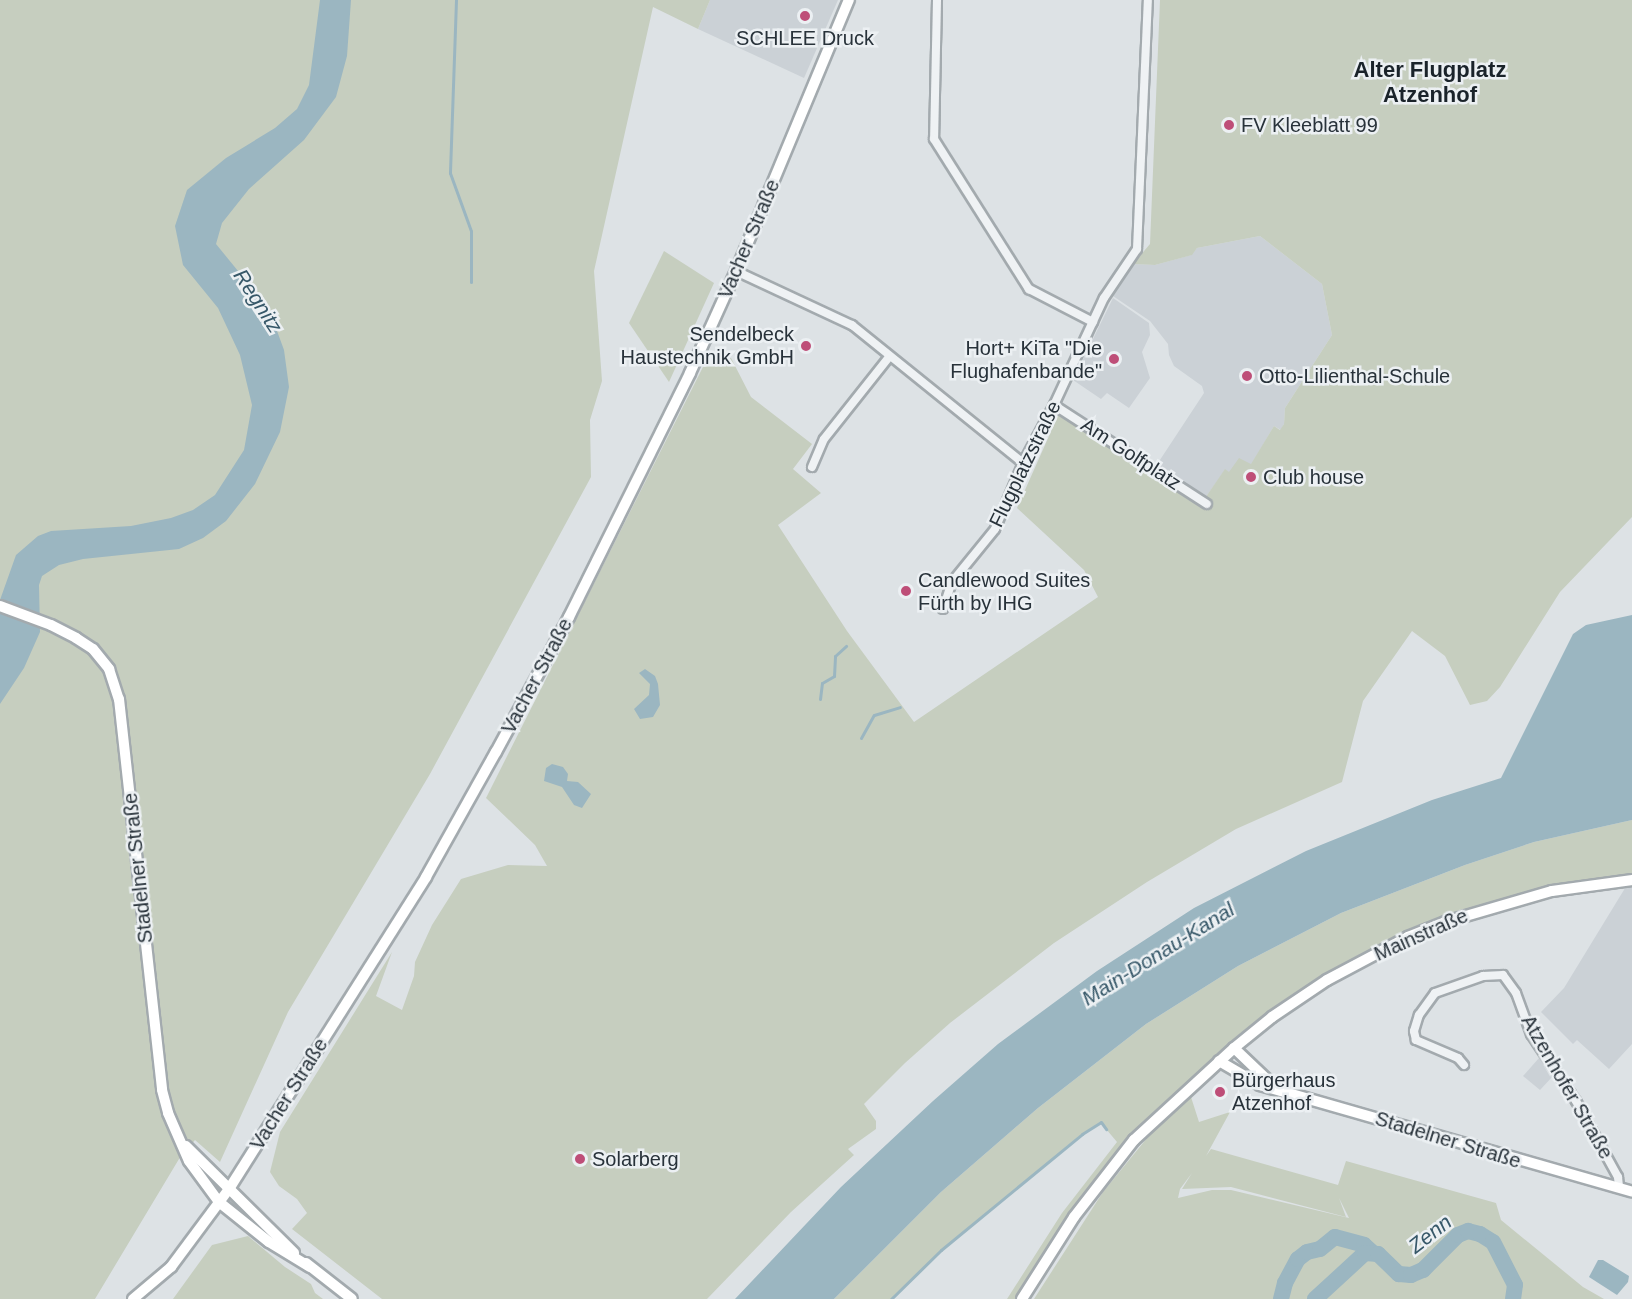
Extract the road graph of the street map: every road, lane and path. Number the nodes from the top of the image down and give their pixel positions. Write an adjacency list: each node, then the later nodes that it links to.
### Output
1 (849, 0): 4 (street, Vacher Straße)
2 (938, 0): 5 (street)
3 (1148, 0): 5 (street, Flugplatzstraße)
4 (736, 271): 6 (street); 20 (street, Vacher Straße)
5 (1093, 322): 7 (street, Flugplatzstraße)
6 (889, 357): 8 (street); 9 (street)
7 (1054, 405): 8 (street, Flugplatzstraße); 10 (street, Am Golfplatz)
8 (1023, 463): 12 (street, Flugplatzstraße)
9 (812, 467)
10 (1207, 504)
11 (0, 606): 18 (street, Stadelner Straße)
12 (943, 609)
13 (1632, 880): 14 (street, Mainstraße)
14 (1234, 1048): 15 (street); 17 (street, Stadelner Straße)
15 (1219, 1061): 17 (street, Stadelner Straße); 26 (street)
16 (1464, 1065): 19 (street, Atzenhofer Straße)
17 (1277, 1089): 19 (street, Stadelner Straße)
18 (180, 1139): 20 (street, Stadelner Straße); 22 (street, Stadelner Straße)
19 (1619, 1187): 21 (street)
20 (229, 1189): 22 (street, Vacher Straße); 23 (street, Stadelner Straße)
21 (1632, 1192)
22 (219, 1202): 23 (street, Stadelner Straße); 24 (street, Vacher Straße)
23 (310, 1267): 25 (street, Stadelner Straße)
24 (133, 1299)
25 (352, 1299)
26 (1022, 1299)

